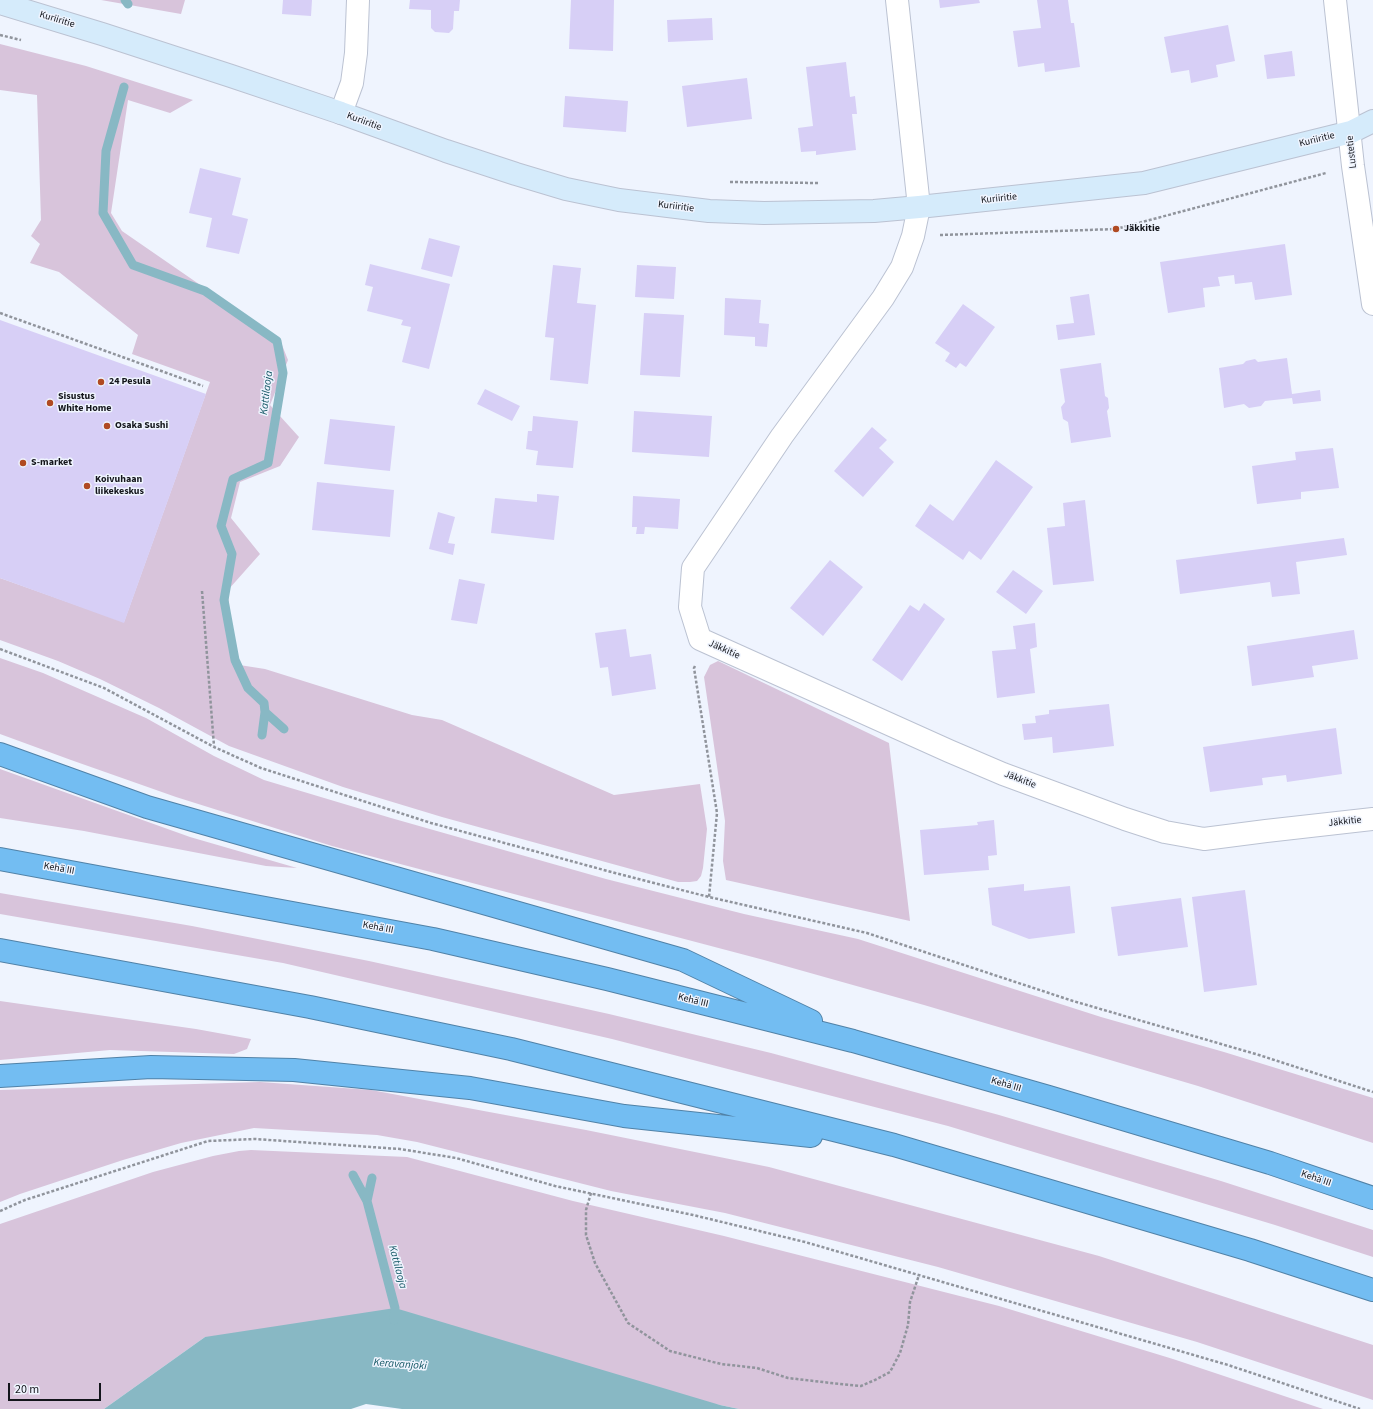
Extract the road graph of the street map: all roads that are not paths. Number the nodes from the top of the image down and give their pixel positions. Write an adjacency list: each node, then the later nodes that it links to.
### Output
1 (358, 0): 5 (street)
2 (897, 0): 8 (street, Jäkkitie)
3 (1335, 0): 7 (street, Lustetie)
4 (0, 3): 5 (street, Kuriiritie)
5 (341, 113): 8 (street, Kuriiritie)
6 (1373, 121): 7 (street, Kuriiritie)
7 (1350, 132): 8 (street, Kuriiritie); 9 (street, Lustetie)
8 (920, 207): 11 (street, Jäkkitie)
9 (1373, 304)
10 (0, 754): 14 (highway)
11 (1373, 819)
12 (0, 859): 14 (highway, Kehä III)
13 (0, 950): 16 (highway)
14 (853, 1041): 17 (highway, Kehä III)
15 (0, 1076): 16 (highway)
16 (894, 1145): 18 (highway)
17 (1373, 1198)
18 (1373, 1290)

